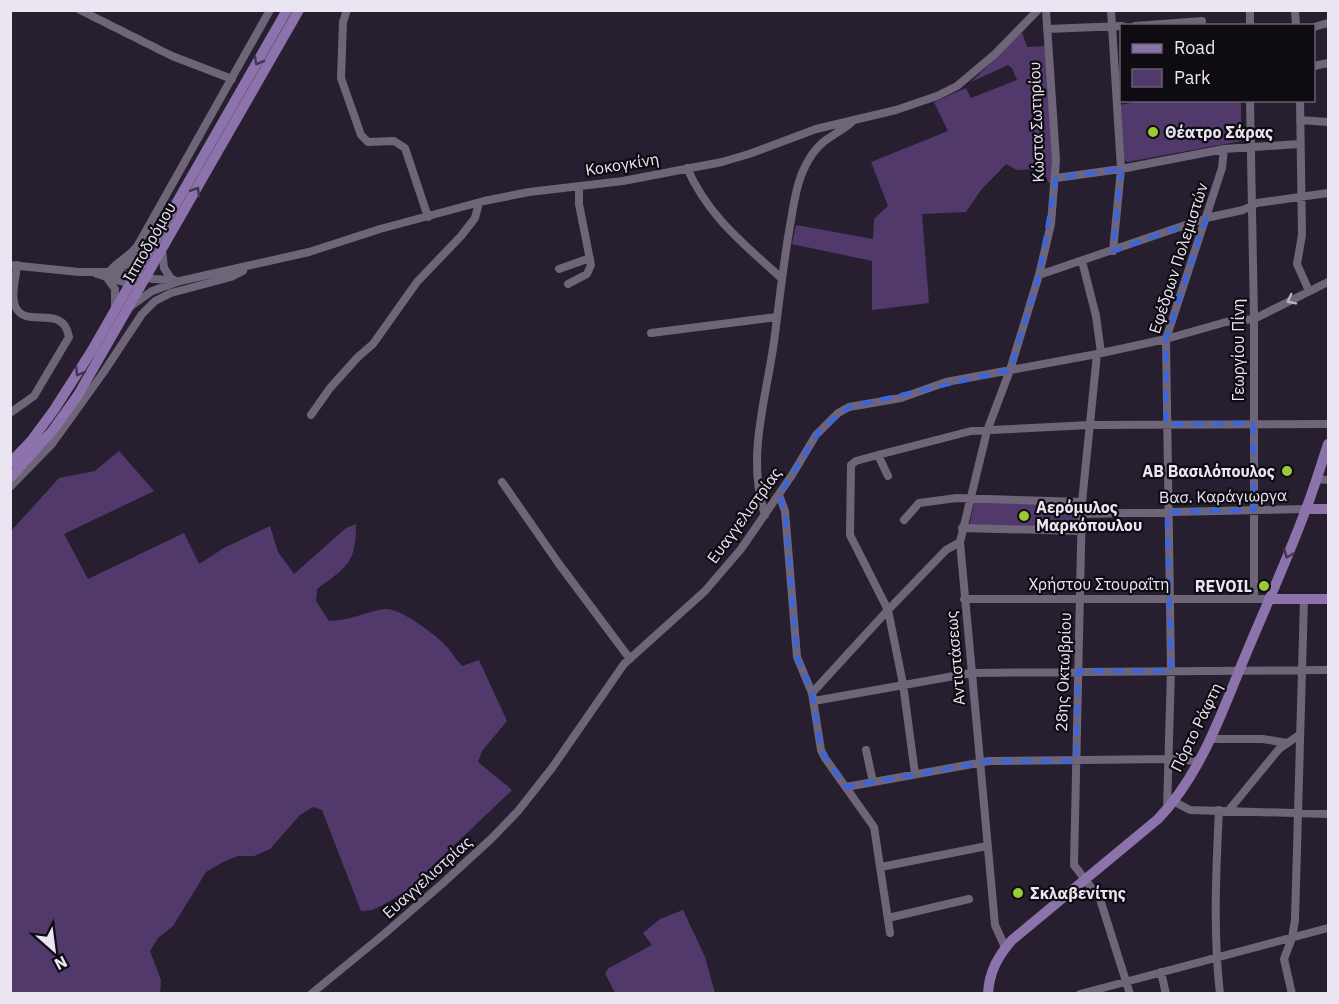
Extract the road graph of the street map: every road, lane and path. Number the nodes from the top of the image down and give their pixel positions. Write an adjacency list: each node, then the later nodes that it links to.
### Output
1 (80, 10): 14 (street)
2 (270, 10): 14 (street)
3 (287, 10): 34 (main road, Ιπποδρόμου, one-way to 34)
4 (299, 10): 33 (main road, Ιπποδρόμου, one-way to 4)
5 (347, 10): 31 (street)
6 (1038, 10): 17 (street, Κοκογκίνη)
7 (1046, 10): 13 (street, Κώστα Σωτηρίου)
8 (1111, 10): 12 (street)
9 (1197, 10): 10 (street)
10 (1203, 23): 11 (street)
11 (1180, 24)
12 (1117, 27): 13 (street); 24 (street)
13 (1047, 29): 25 (street, Κώστα Σωτηρίου)
14 (232, 79): 41 (street)
15 (1250, 102): 21 (street, Γεωργίου Πίνη)
16 (1300, 102): 18 (street)
17 (854, 120): 23 (street, Κοκογκίνη); 43 (street)
18 (1299, 120): 19 (street); 20 (street)
19 (1329, 122)
20 (1299, 144): 21 (street); 28 (street)
21 (1251, 147): 22 (street); 30 (street, Γεωργίου Πίνη)
22 (1224, 149): 24 (street); 32 (street, Εφέδρων Πολεμιστών)
23 (687, 168): 26 (street, Κοκογκίνη); 43 (street)
24 (1121, 169): 25 (street); 35 (street)
25 (1056, 178): 42 (street, Κώστα Σωτηρίου)
26 (579, 186): 29 (street, Κοκογκίνη); 36 (street)
27 (1329, 193): 28 (street)
28 (1301, 196): 30 (street); 49 (street)
29 (479, 203): 31 (street, Κοκογκίνη); 58 (street)
30 (1250, 206): 32 (street); 52 (street, Γεωργίου Πίνη)
31 (428, 217): 38 (street, Κοκογκίνη)
32 (1206, 218): 35 (street); 54 (street, Εφέδρων Πολεμιστών)
33 (163, 247): 44 (street); 45 (main road, Ιπποδρόμου)
34 (149, 249): 41 (street); 45 (main road, Ιπποδρόμου)
35 (1113, 251): 37 (street)
36 (590, 258): 40 (street); 47 (street)
37 (1082, 261): 42 (street); 55 (street, 28ης Οκτωβρίου)
38 (257, 264): 44 (street, Κοκογκίνη); 72 (street)
39 (14, 265): 41 (street); 57 (street)
40 (559, 269)
41 (108, 275): 45 (street); 50 (street)
42 (1039, 275): 56 (street, Κώστα Σωτηρίου)
43 (781, 278): 51 (street)
44 (176, 280): 45 (street); 48 (street)
45 (137, 281): 48 (street); 50 (main road, Ιπποδρόμου)
46 (1329, 282): 49 (street, Ευαγγελιστρίας)
47 (568, 284)
48 (163, 286): 50 (street)
49 (1309, 291): 52 (street, Ευαγγελιστρίας, one-way to 52)
50 (119, 312): 66 (main road, Ιπποδρόμου, one-way to 66); 68 (main road, Ιπποδρόμου)
51 (777, 317): 53 (street); 81 (street)
52 (1254, 319): 54 (street, Ευαγγελιστρίας); 59 (street, Γεωργίου Πίνη)
53 (651, 333)
54 (1166, 339): 55 (street, Ευαγγελιστρίας); 60 (street, Εφέδρων Πολεμιστών)
55 (1099, 354): 56 (street, Ευαγγελιστρίας); 62 (street, 28ης Οκτωβρίου)
56 (1010, 370): 63 (street, Αντιστάσεως); 73 (street, Ευαγγελιστρίας)
57 (10, 413)
58 (311, 415)
59 (1253, 423): 60 (street); 61 (street); 78 (street, Γεωργίου Πίνη)
60 (1166, 424): 62 (street); 79 (street, Εφέδρων Πολεμιστών)
61 (1329, 424)
62 (1089, 425): 63 (street); 75 (street, 28ης Οκτωβρίου)
63 (987, 431): 65 (street); 74 (street, Αντιστάσεως)
64 (1329, 444): 69 (main road, Πόρτο Ράφτη)
65 (878, 455): 67 (street); 93 (street)
66 (10, 463)
67 (888, 476)
68 (10, 478)
69 (1316, 479): 70 (street); 76 (main road, Πόρτο Ράφτη)
70 (1329, 480)
71 (502, 482): 94 (street)
72 (10, 487)
73 (779, 495): 81 (street, Ευαγγελιστρίας); 102 (street)
74 (969, 498): 75 (street); 82 (street); 83 (street, Αντιστάσεως)
75 (1082, 502): 80 (street, 28ης Οκτωβρίου)
76 (1306, 509): 77 (main road, Βασ. Καράγιωργα); 78 (street, Βασ. Καράγιωργα); 90 (main road, Πόρτο Ράφτη, one-way to 90)
77 (1329, 509)
78 (1254, 510): 79 (street, Βασ. Καράγιωργα); 89 (street, Γεωργίου Πίνη)
79 (1167, 512): 80 (street, Βασ. Καράγιωργα); 88 (street, Εφέδρων Πολεμιστών)
80 (1082, 514): 84 (street, 28ης Οκτωβρίου)
81 (765, 515): 94 (street, Ευαγγελιστρίας)
82 (904, 520)
83 (962, 528): 84 (street); 85 (street, Αντιστάσεως)
84 (1082, 531): 87 (street, 28ης Οκτωβρίου)
85 (960, 543): 86 (street, Αντιστάσεως); 93 (street)
86 (964, 599): 87 (street, Χρήστου Στουραΐτη); 100 (street, Αντιστάσεως)
87 (1080, 599): 88 (street, Χρήστου Στουραΐτη); 96 (street, 28ης Οκτωβρίου)
88 (1170, 599): 89 (street, Χρήστου Στουραΐτη); 97 (street, Εφέδρων Πολεμιστών)
89 (1254, 599): 90 (street, Χρήστου Στουραΐτη)
90 (1269, 599): 91 (main road); 98 (main road, Πόρτο Ράφτη)
91 (1304, 599): 92 (main road); 99 (street)
92 (1329, 599)
93 (888, 610): 101 (street); 102 (street)
94 (630, 659): 131 (street, Ευαγγελιστρίας)
95 (1329, 670): 99 (street)
96 (1078, 671): 97 (street); 100 (street); 108 (street, 28ης Οκτωβρίου)
97 (1171, 671): 98 (street); 107 (street, Εφέδρων Πολεμιστών)
98 (1239, 671): 99 (street); 104 (main road, Πόρτο Ράφτη)
99 (1302, 671): 103 (street)
100 (971, 673): 101 (street); 110 (street, Αντιστάσεως)
101 (903, 684): 102 (street); 111 (street)
102 (813, 697): 113 (street)
103 (1299, 735): 105 (street); 117 (street)
104 (1210, 739): 105 (street); 109 (main road, Πόρτο Ράφτη)
105 (1287, 743): 116 (street)
106 (866, 750): 112 (street)
107 (1169, 759): 108 (street); 109 (street); 114 (street, Εφέδρων Πολεμιστών)
108 (1076, 760): 110 (street); 121 (street, 28ης Οκτωβρίου)
109 (1199, 761): 114 (main road, Πόρτο Ράφτη)
110 (979, 763): 111 (street); 119 (street, Αντιστάσεως)
111 (915, 774): 112 (street)
112 (873, 782): 113 (street)
113 (846, 787): 120 (street)
114 (1170, 805): 115 (street); 121 (main road, Πόρτο Ράφτη)
115 (1219, 810): 116 (street); 128 (street)
116 (1229, 810): 117 (street)
117 (1298, 812): 118 (street); 126 (street)
118 (1329, 814)
119 (987, 846): 120 (street); 127 (street, Αντιστάσεως)
120 (881, 867): 123 (street)
121 (1084, 879): 127 (main road, Πόρτο Ράφτη); 130 (street, 28ης Οκτωβρίου)
122 (969, 899): 123 (street)
123 (888, 918): 125 (street)
124 (1329, 927): 126 (street)
125 (890, 933)
126 (1292, 938): 128 (street); 137 (street)
127 (1005, 947): 132 (main road, Πόρτο Ράφτη)
128 (1215, 958): 129 (street); 136 (street)
129 (1161, 972): 130 (street); 135 (street)
130 (1126, 981): 133 (street); 134 (street, 28ης Οκτωβρίου)
131 (311, 993)
132 (988, 993)
133 (1080, 993)
134 (1130, 993)
135 (1166, 993)
136 (1220, 993)
137 (1292, 993)

